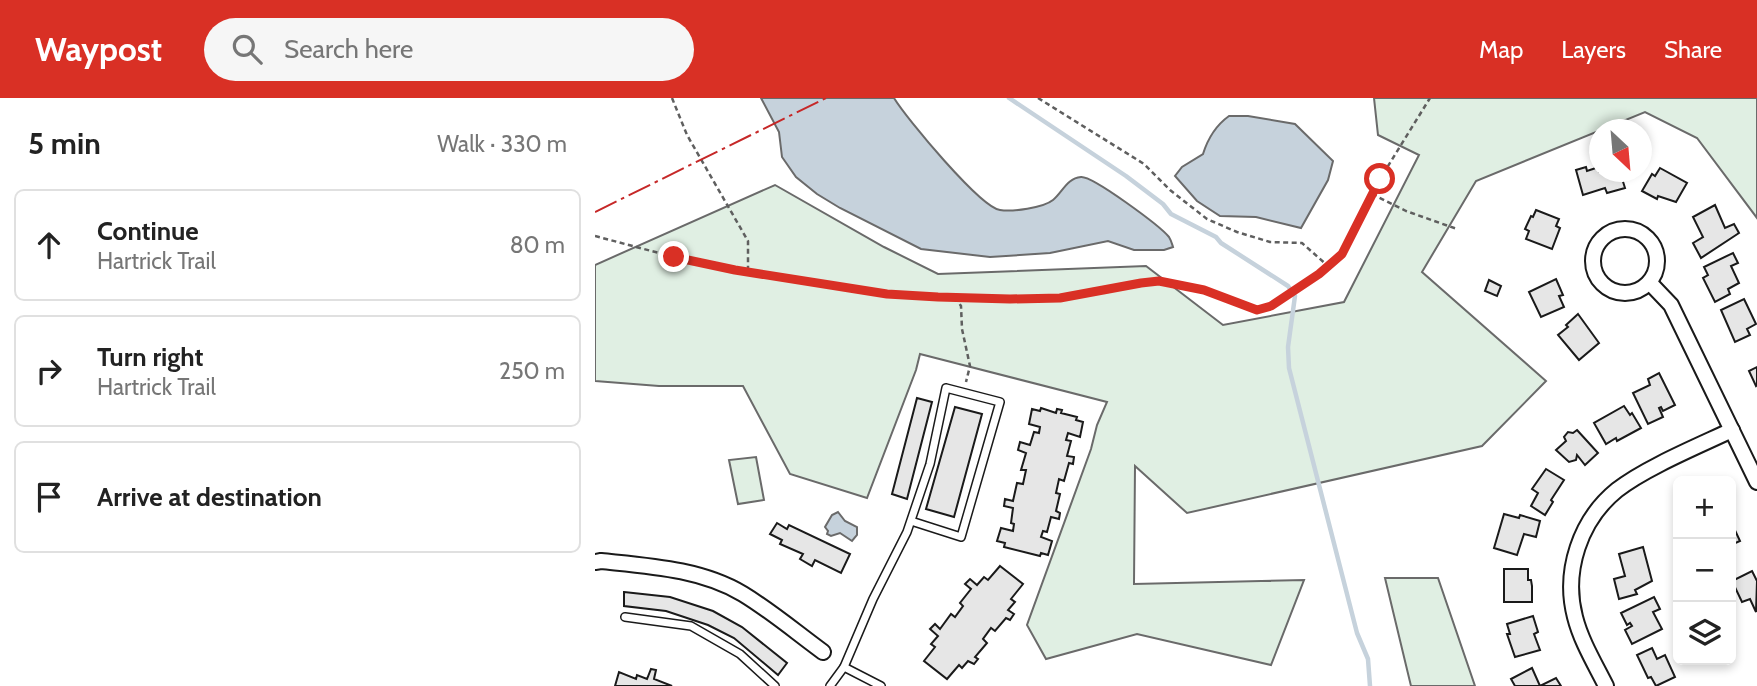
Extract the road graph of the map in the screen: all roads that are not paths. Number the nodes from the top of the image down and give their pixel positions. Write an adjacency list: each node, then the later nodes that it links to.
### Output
1 (1650, 283): 1 (street); 2 (street)
2 (1732, 430): 3 (street); 12 (street)
3 (1757, 482)
4 (911, 521): 4 (lane); 8 (lane)
5 (595, 562): 7 (street)
6 (625, 617): 9 (lane)
7 (823, 652)
8 (844, 667): 10 (lane); 11 (lane)
9 (775, 686)
10 (830, 686)
11 (881, 686)
12 (1606, 686)

